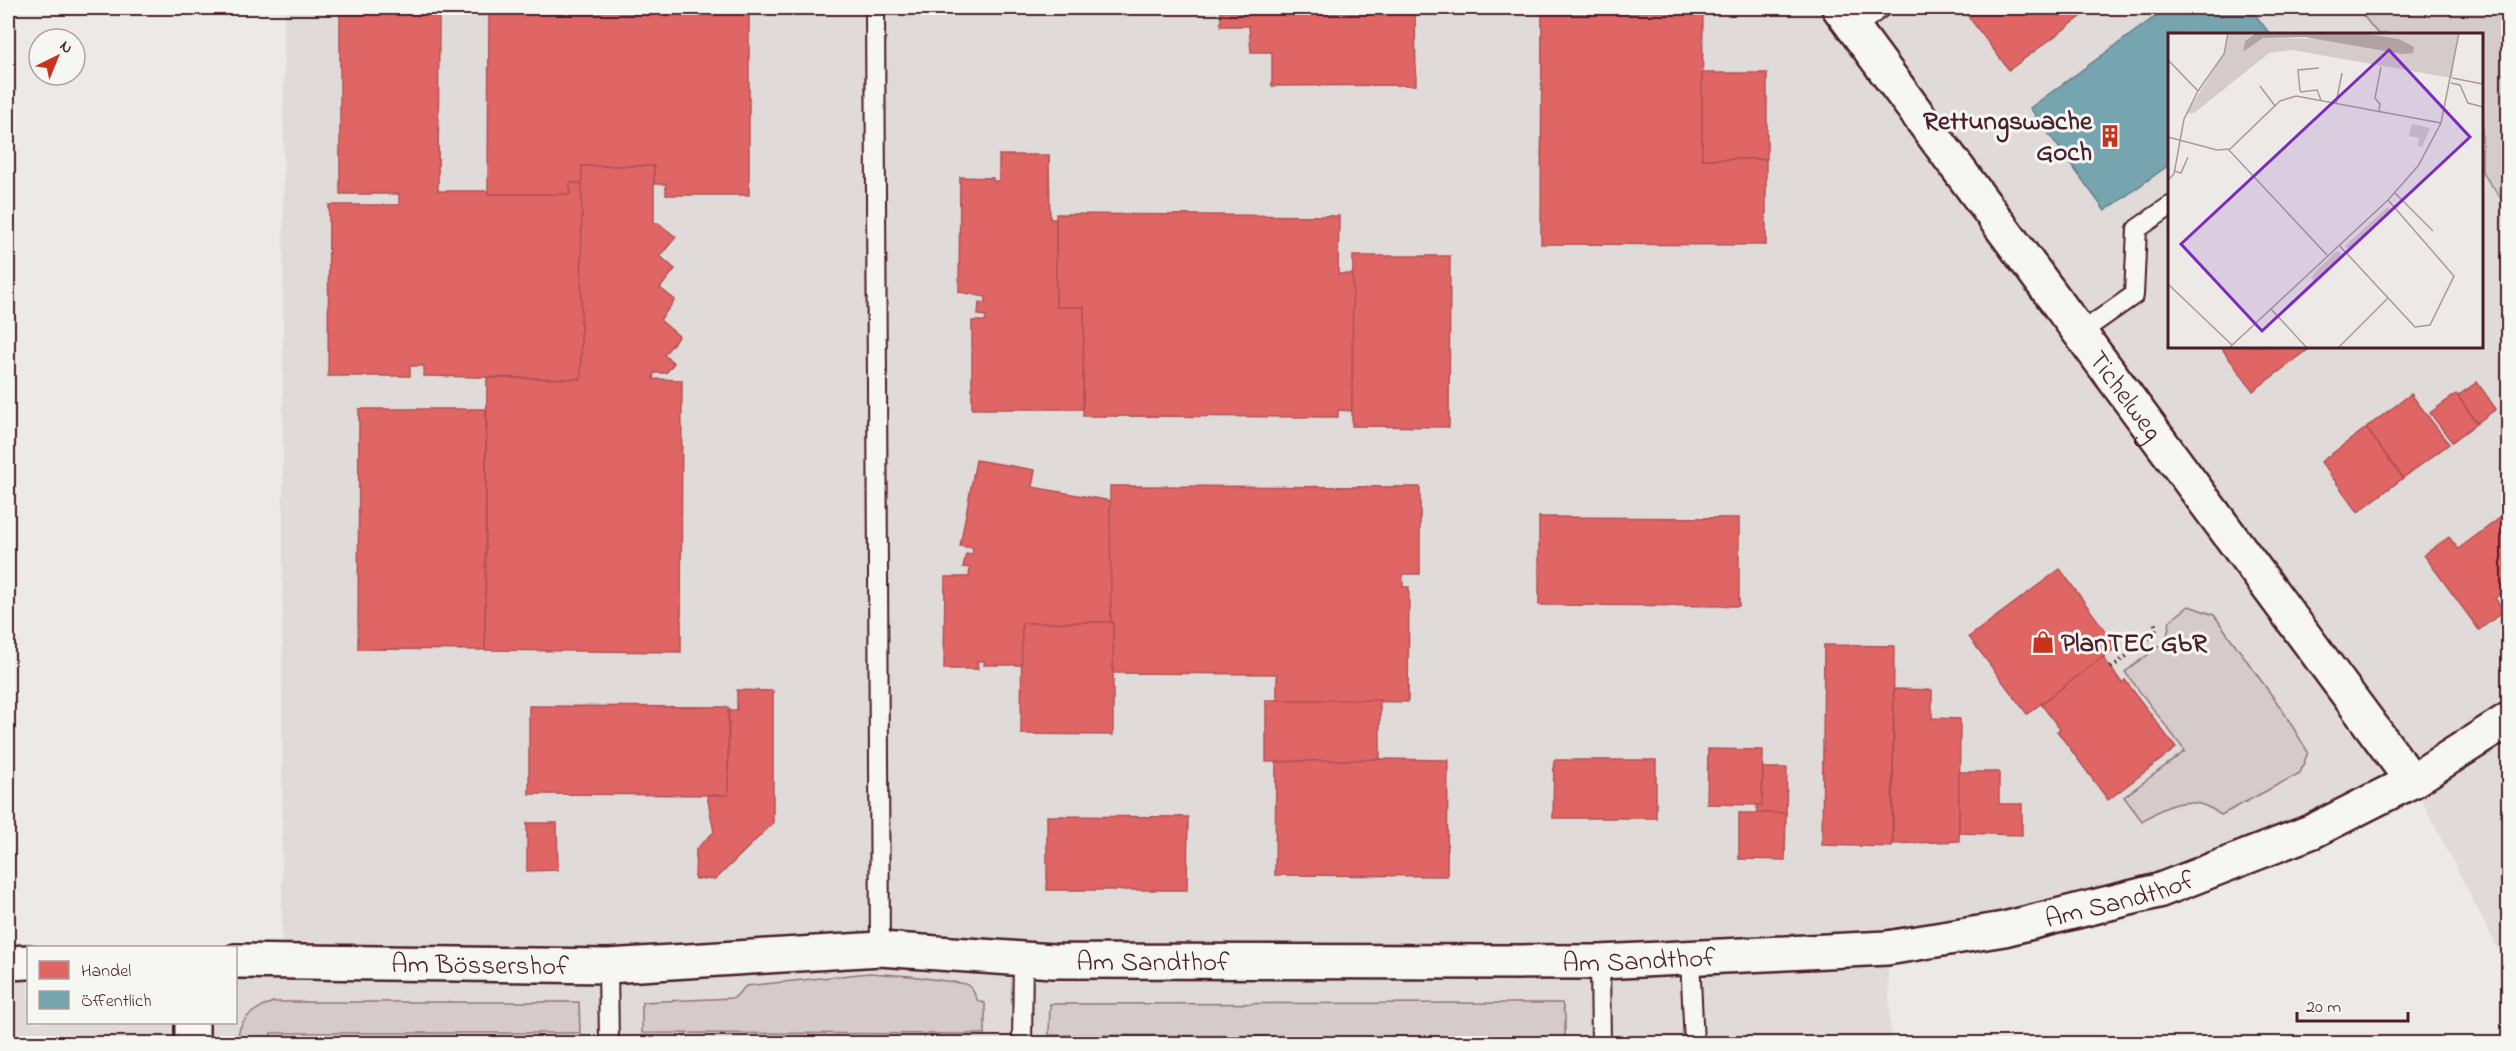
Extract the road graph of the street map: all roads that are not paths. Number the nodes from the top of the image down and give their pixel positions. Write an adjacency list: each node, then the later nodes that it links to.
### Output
1 (875, 8): 8 (lane)
2 (1881, 8): 3 (lane)
3 (1846, 18): 5 (street, Tichelweg)
4 (2168, 207): 5 (lane)
5 (2080, 333): 7 (street, Tichelweg)
6 (2508, 720): 7 (street, Am Sandthof)
7 (2412, 781): 9 (street, Am Sandthof)
8 (880, 949): 10 (street, Am Sandthof); 11 (street, Am Sandthof)
9 (1690, 958): 14 (street, Am Sandthof); 22 (lane)
10 (1023, 959): 14 (street, Am Sandthof); 20 (lane)
11 (724, 960): 16 (street, Am Bössershof)
12 (237, 961): 16 (street, Am Bössershof)
13 (27, 962): 15 (street)
14 (1600, 962): 21 (lane)
15 (8, 963)
16 (608, 966): 19 (lane)
17 (192, 1024): 18 (street)
18 (192, 1044)
19 (609, 1044)
20 (1022, 1044)
21 (1601, 1044)
22 (1694, 1044)

